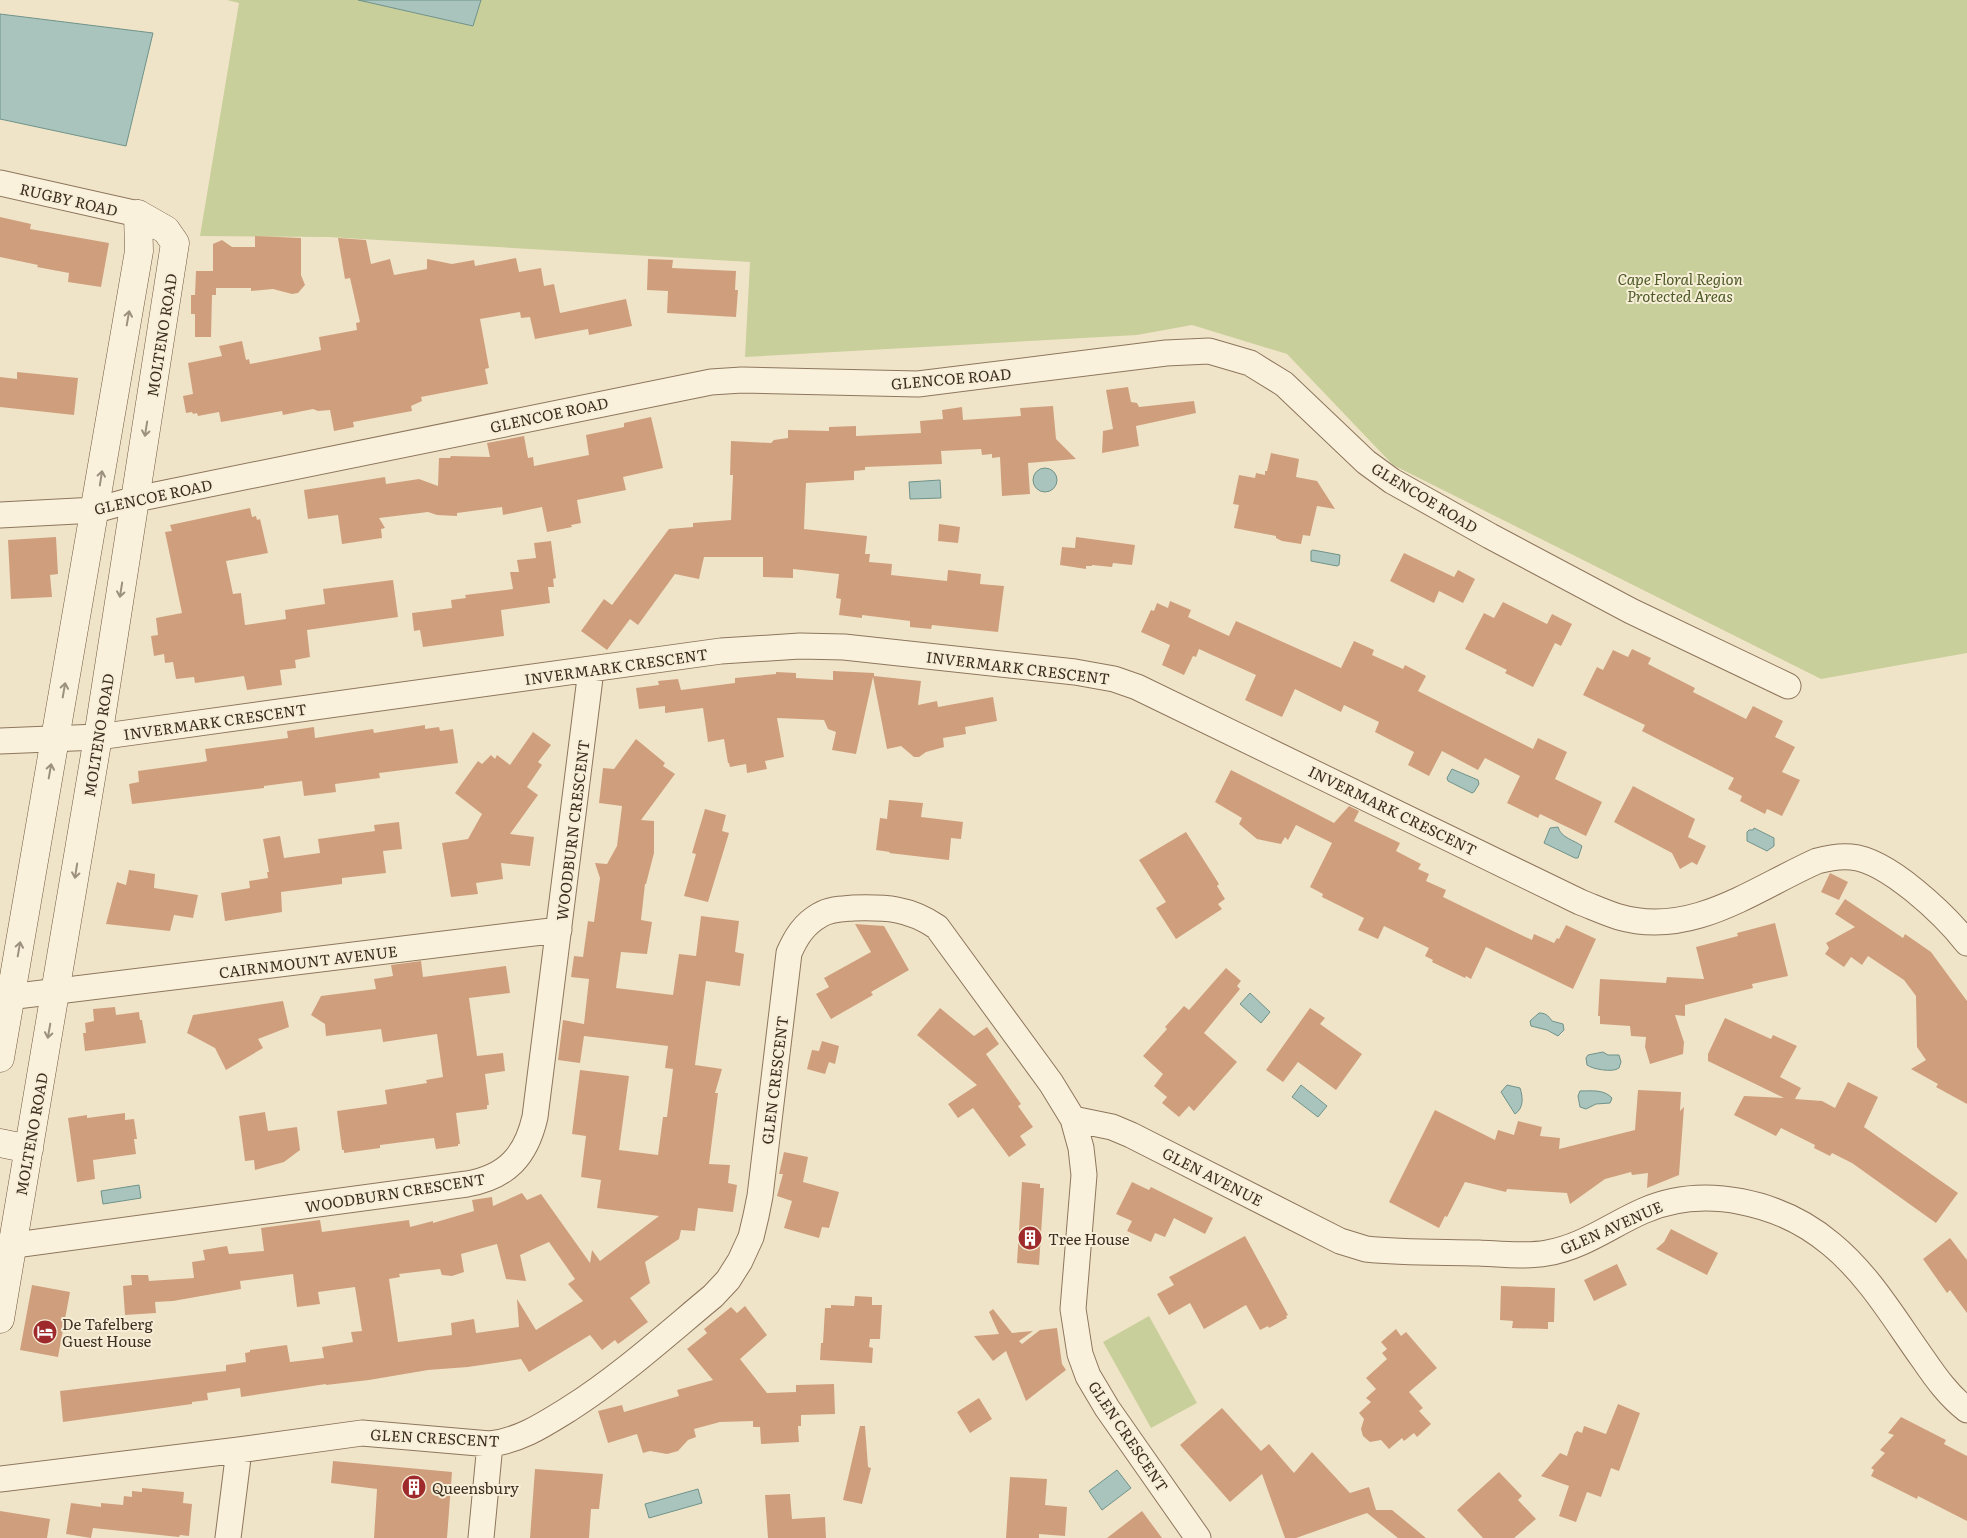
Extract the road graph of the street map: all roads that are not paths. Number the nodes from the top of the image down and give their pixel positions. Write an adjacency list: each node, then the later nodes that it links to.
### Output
1 (0, 184): 2 (street, RUGBY ROAD)
2 (138, 214): 3 (street); 4 (street, MOLTENO ROAD)
3 (134, 282): 4 (street); 5 (street, one-way to 3)
4 (168, 289): 6 (street, MOLTENO ROAD)
5 (117, 383): 6 (street); 8 (street, one-way to 5)
6 (152, 390): 7 (street, MOLTENO ROAD, one-way to 7)
7 (136, 499): 8 (street, GLENCOE ROAD); 11 (street, MOLTENO ROAD); 15 (street, GLENCOE ROAD)
8 (96, 510): 9 (street, GLENCOE ROAD); 10 (street)
9 (0, 515)
10 (88, 552): 11 (street); 12 (street)
11 (127, 554): 13 (street, MOLTENO ROAD, one-way to 13)
12 (76, 622): 13 (street); 17 (street, one-way to 12)
13 (115, 630): 16 (street, MOLTENO ROAD)
14 (591, 670): 16 (street, INVERMARK CRESCENT); 21 (street, WOODBURN CRESCENT); 22 (street, INVERMARK CRESCENT)
15 (1788, 686)
16 (98, 737): 17 (street, INVERMARK CRESCENT); 20 (street, MOLTENO ROAD)
17 (55, 738): 18 (street, INVERMARK CRESCENT); 19 (street, one-way to 17)
18 (0, 741)
19 (39, 832): 20 (street); 24 (street, one-way to 19)
20 (81, 839): 23 (street, MOLTENO ROAD, one-way to 23)
21 (559, 930): 23 (street, CAIRNMOUNT AVENUE); 29 (street, WOODBURN CRESCENT)
22 (1967, 943)
23 (56, 992): 24 (street, CAIRNMOUNT AVENUE); 28 (street, MOLTENO ROAD, one-way to 28)
24 (5, 998): 25 (street)
25 (0, 1058)
26 (1073, 1119): 31 (street, GLEN AVENUE); 32 (street, GLEN CRESCENT); 37 (street, GLEN CRESCENT)
27 (0, 1143): 28 (street)
28 (29, 1149): 29 (street, MOLTENO ROAD)
29 (6, 1245): 30 (street, MOLTENO ROAD)
30 (0, 1319)
31 (1967, 1410)
32 (490, 1444): 33 (street, GLEN CRESCENT); 36 (street)
33 (239, 1450): 34 (street, GLEN CRESCENT); 35 (street)
34 (0, 1479)
35 (228, 1538)
36 (481, 1538)
37 (1198, 1538)

